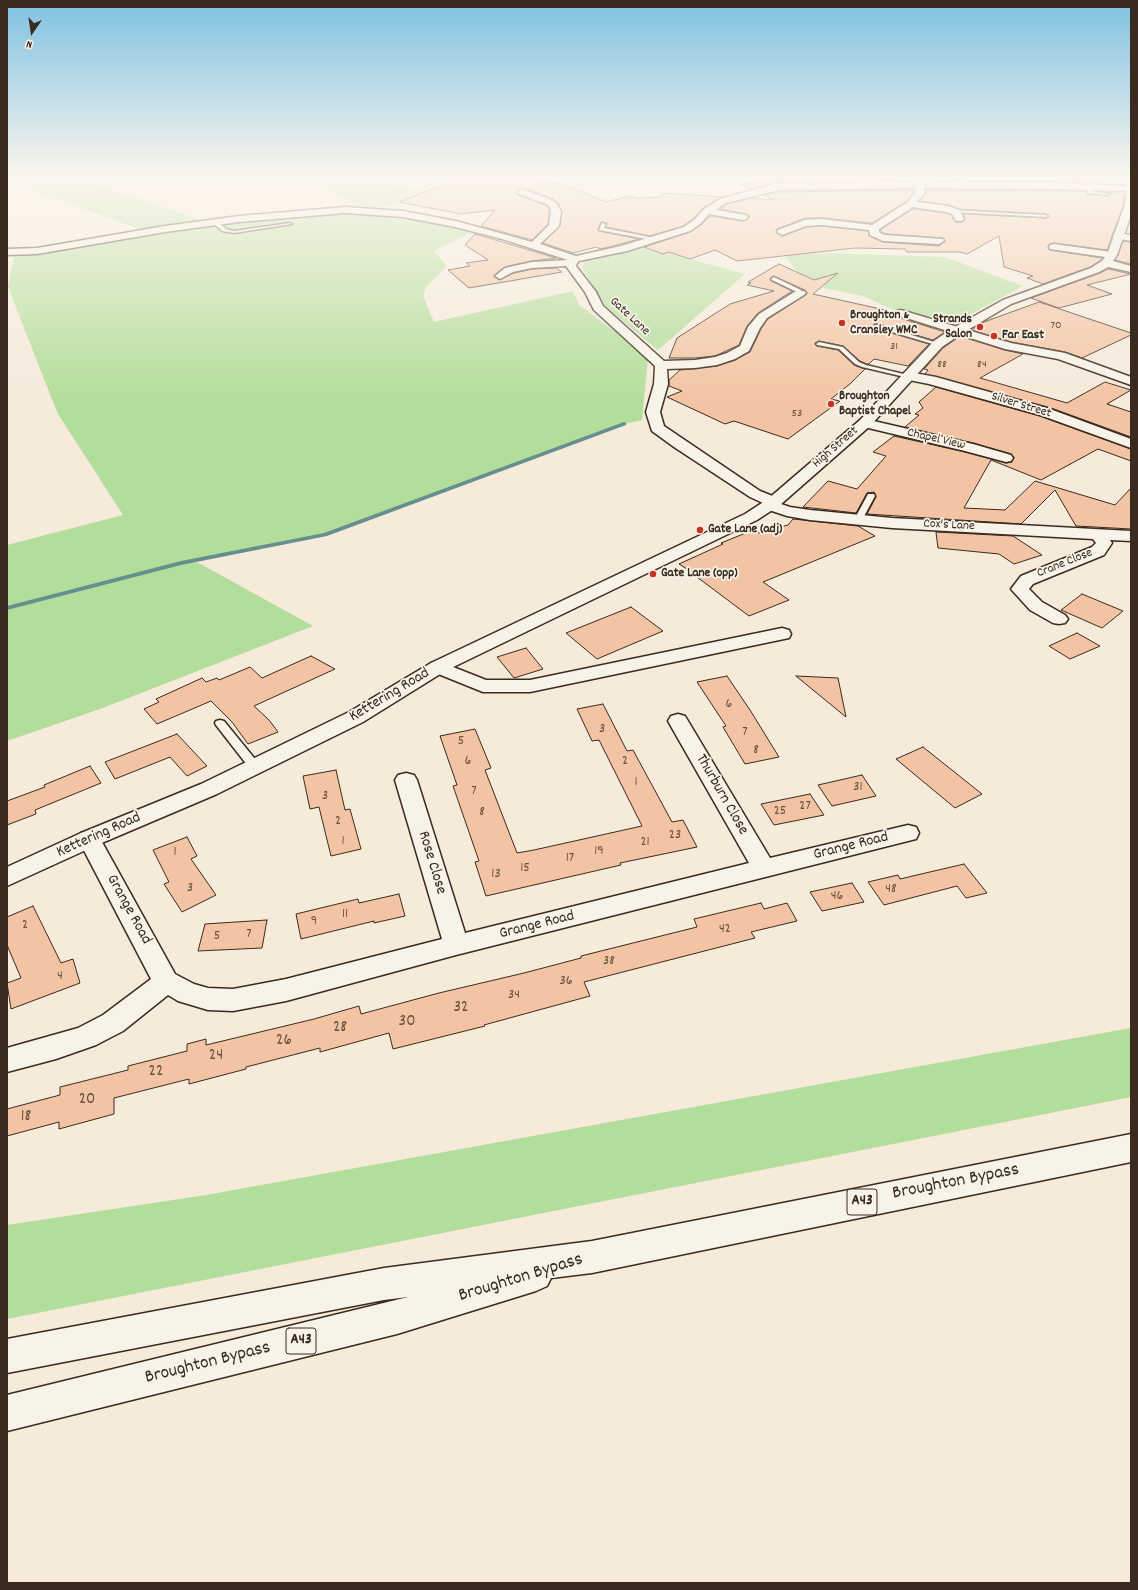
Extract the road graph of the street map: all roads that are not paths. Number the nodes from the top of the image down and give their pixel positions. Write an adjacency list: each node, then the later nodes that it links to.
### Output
1 (552, 252): 6 (main road)
2 (610, 252): 6 (main road)
3 (1078, 252): 5 (main road)
4 (1112, 252): 5 (main road)
5 (1109, 259): 7 (main road); 15 (main road, High Street)
6 (573, 261): 8 (main road); 18 (main road, Gate Lane)
7 (1131, 269)
8 (500, 276)
9 (774, 279): 10 (lane)
10 (800, 293): 11 (main road)
11 (785, 303): 12 (main road); 18 (main road)
12 (800, 307)
13 (901, 313): 15 (main road)
14 (877, 326): 17 (lane)
15 (957, 331): 17 (main road, High Street); 20 (main road)
16 (820, 344): 19 (lane)
17 (938, 344): 19 (main road, High Street)
18 (661, 365): 25 (main road)
19 (909, 376): 21 (main road, High Street); 22 (main road, Silver Street)
20 (1131, 380)
21 (865, 423): 23 (main road, Chapel View); 25 (main road, High Street)
22 (1131, 444)
23 (1006, 458)
24 (871, 496): 26 (lane)
25 (772, 504): 26 (main road, Cox's Lane); 31 (main road, Kettering Road)
26 (858, 520): 27 (main road, Cox's Lane)
27 (1099, 534): 28 (main road, Cox's Lane); 29 (main road, Crane Close)
28 (1131, 536)
29 (1059, 619)
30 (782, 634): 31 (main road)
31 (438, 667): 34 (main road, Kettering Road)
32 (678, 721): 38 (main road, Thurburn Close)
33 (220, 723): 34 (lane)
34 (255, 766): 37 (main road, Kettering Road)
35 (406, 780): 40 (main road, Rose Close)
36 (908, 833): 38 (main road, Grange Road)
37 (89, 839): 39 (main road, Kettering Road); 41 (main road, Grange Road)
38 (764, 868): 40 (main road, Grange Road)
39 (7, 877)
40 (456, 946): 41 (main road, Grange Road)
41 (166, 982): 42 (main road)
42 (7, 1060)
43 (1131, 1148): 44 (main road, Broughton Bypass / A43)
44 (592, 1257): 45 (main road, Broughton Bypass / A43); 46 (main road, Broughton Bypass / A43)
45 (7, 1356)
46 (7, 1413)

